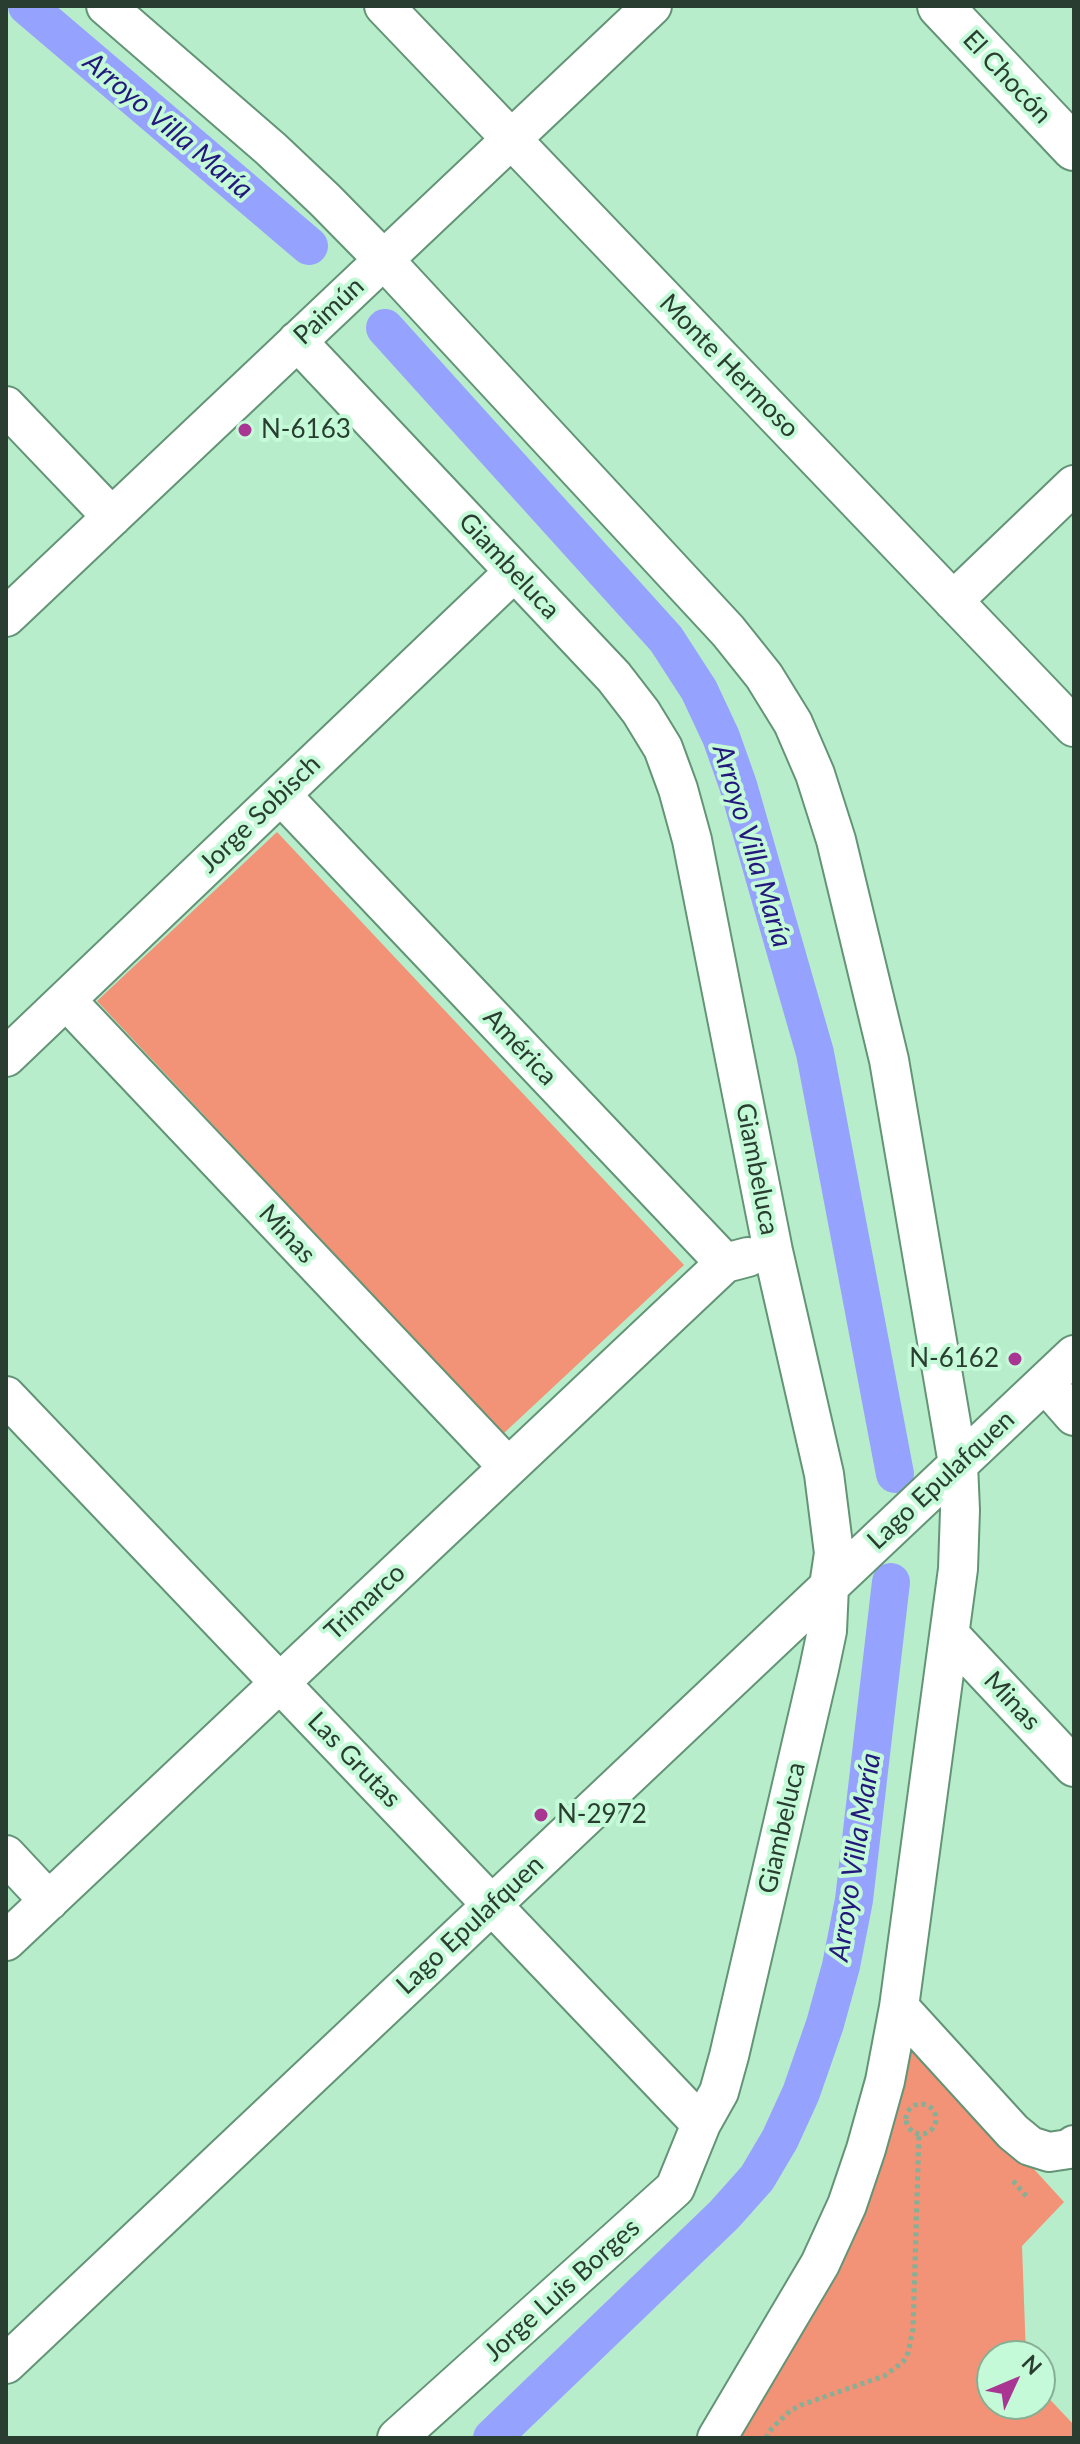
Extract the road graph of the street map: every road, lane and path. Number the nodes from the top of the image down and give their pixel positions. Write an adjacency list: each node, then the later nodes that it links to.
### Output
1 (106, 6): 7 (street)
2 (384, 6): 5 (street, Monte Hermoso)
3 (652, 6): 5 (street, Paimún)
4 (940, 6): 6 (main road, El Chocón)
5 (512, 139): 7 (street, Paimún); 13 (street, Monte Hermoso)
6 (1074, 148)
7 (384, 260): 8 (street, Paimún); 25 (street)
8 (297, 341): 11 (street, Paimún); 12 (street, Giambeluca)
9 (6, 406): 11 (street)
10 (1074, 485): 13 (street)
11 (112, 517): 14 (street, Paimún)
12 (514, 572): 16 (street, Jorge Sobisch); 19 (street, Giambeluca)
13 (953, 601): 15 (street, Monte Hermoso)
14 (6, 617)
15 (1074, 727)
16 (281, 795): 17 (street, Jorge Sobisch); 20 (street, América)
17 (66, 1000): 18 (street, Jorge Sobisch); 26 (street, Minas)
18 (6, 1057)
19 (773, 1251): 20 (street); 27 (street, Giambeluca)
20 (725, 1263): 26 (street, Trimarco)
21 (1074, 1355): 22 (street, Lago Epulafquen)
22 (1045, 1383): 24 (street); 25 (street, Lago Epulafquen)
23 (6, 1396): 29 (street, Las Grutas)
24 (1074, 1416)
25 (958, 1464): 27 (street, Lago Epulafquen); 28 (street)
26 (508, 1467): 29 (street, Trimarco)
27 (829, 1586): 33 (street, Lago Epulafquen); 36 (street, Giambeluca)
28 (950, 1635): 30 (street, Minas); 35 (street)
29 (280, 1683): 32 (street, Trimarco); 33 (street, Las Grutas)
30 (1074, 1767)
31 (6, 1855): 32 (street)
32 (49, 1901): 34 (street, Trimarco)
33 (492, 1905): 36 (street, Las Grutas); 39 (street, Lago Epulafquen)
34 (6, 1941)
35 (899, 2007): 38 (street); 41 (street)
36 (701, 2124): 40 (street, Jorge Luis Borges)
37 (919, 2134): 37 (path); 42 (path)
38 (1062, 2149)
39 (6, 2364)
40 (397, 2438)
41 (717, 2438)
42 (766, 2438)

